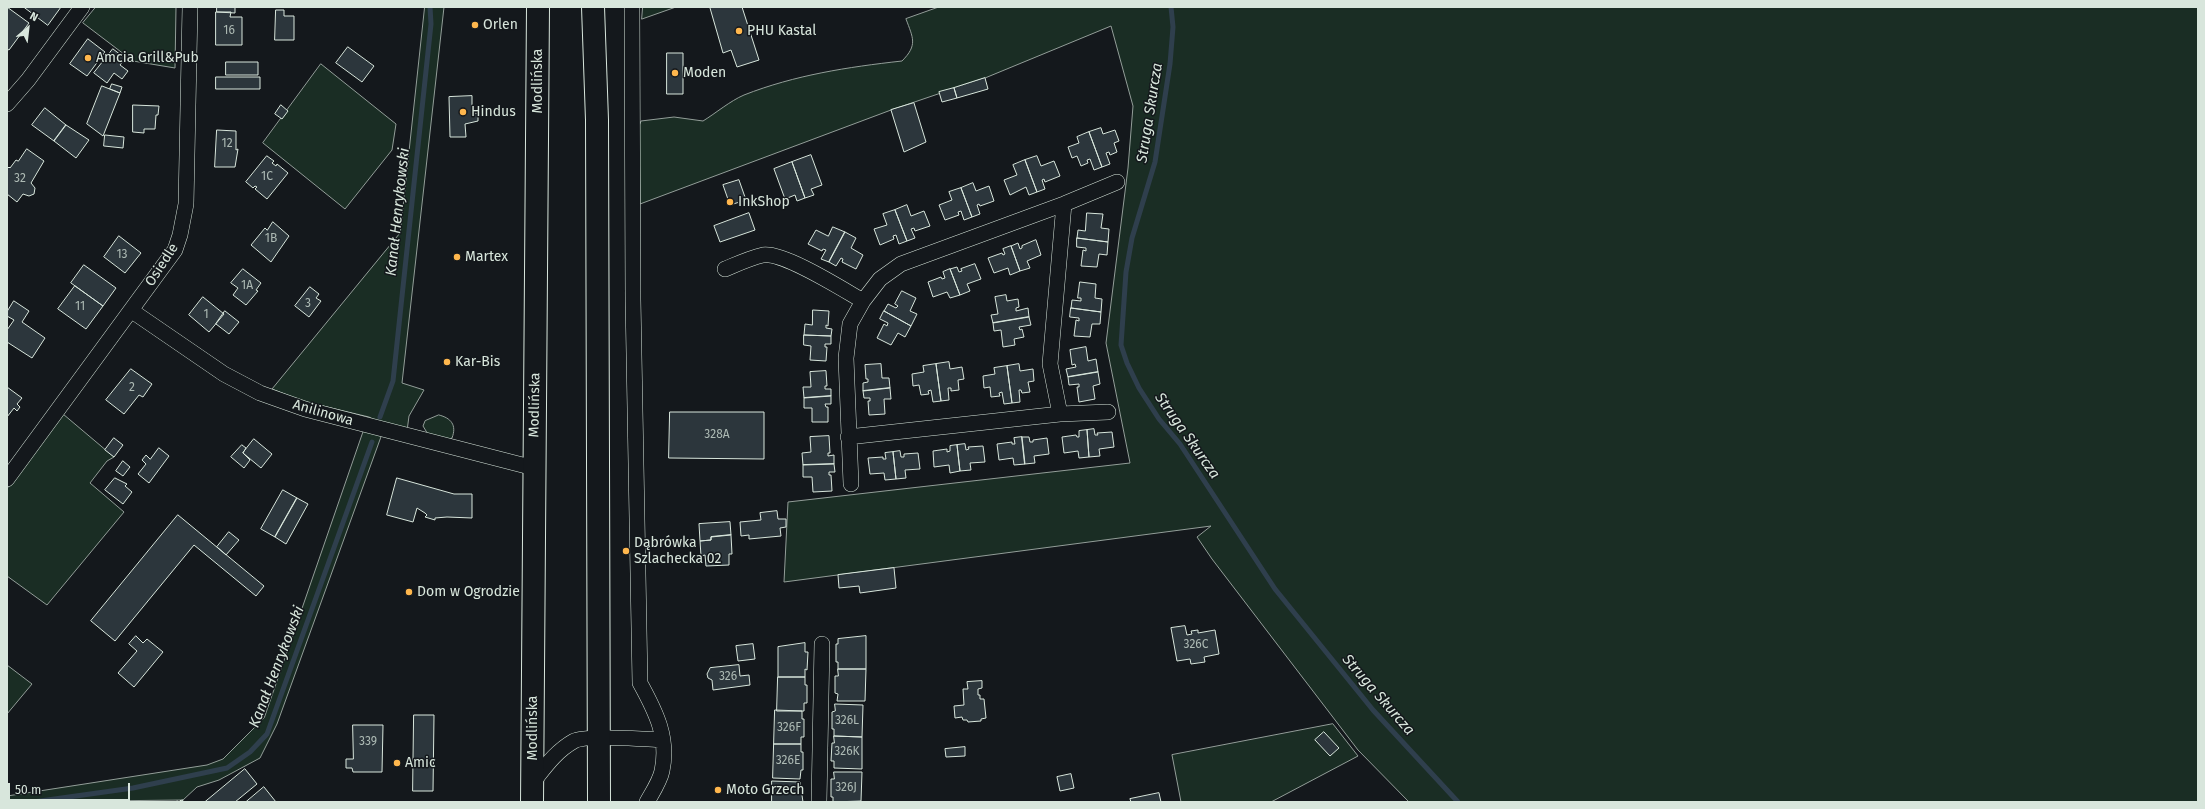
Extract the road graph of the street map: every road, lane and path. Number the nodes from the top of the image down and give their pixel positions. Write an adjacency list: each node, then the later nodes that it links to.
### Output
1 (82, 7): 6 (street)
2 (190, 7): 11 (street, Osiedle)
3 (538, 7): 15 (main road, Modlińska)
4 (593, 7): 19 (main road)
5 (632, 7): 20 (street)
6 (7, 104)
7 (1117, 182): 8 (street)
8 (1064, 204): 10 (street); 13 (street)
9 (725, 269): 10 (street)
10 (863, 301): 14 (street)
11 (132, 310): 15 (street, Anilinowa); 16 (street, Osiedle)
12 (1108, 412): 13 (street)
13 (1060, 414): 14 (street)
14 (848, 437): 17 (street)
15 (534, 468): 21 (main road, Modlińska)
16 (7, 479)
17 (851, 484)
18 (822, 644): 24 (street)
19 (598, 739): 20 (street); 21 (street); 22 (main road)
20 (663, 740): 23 (street)
21 (532, 792)
22 (599, 802)
23 (647, 802)
24 (819, 802)

